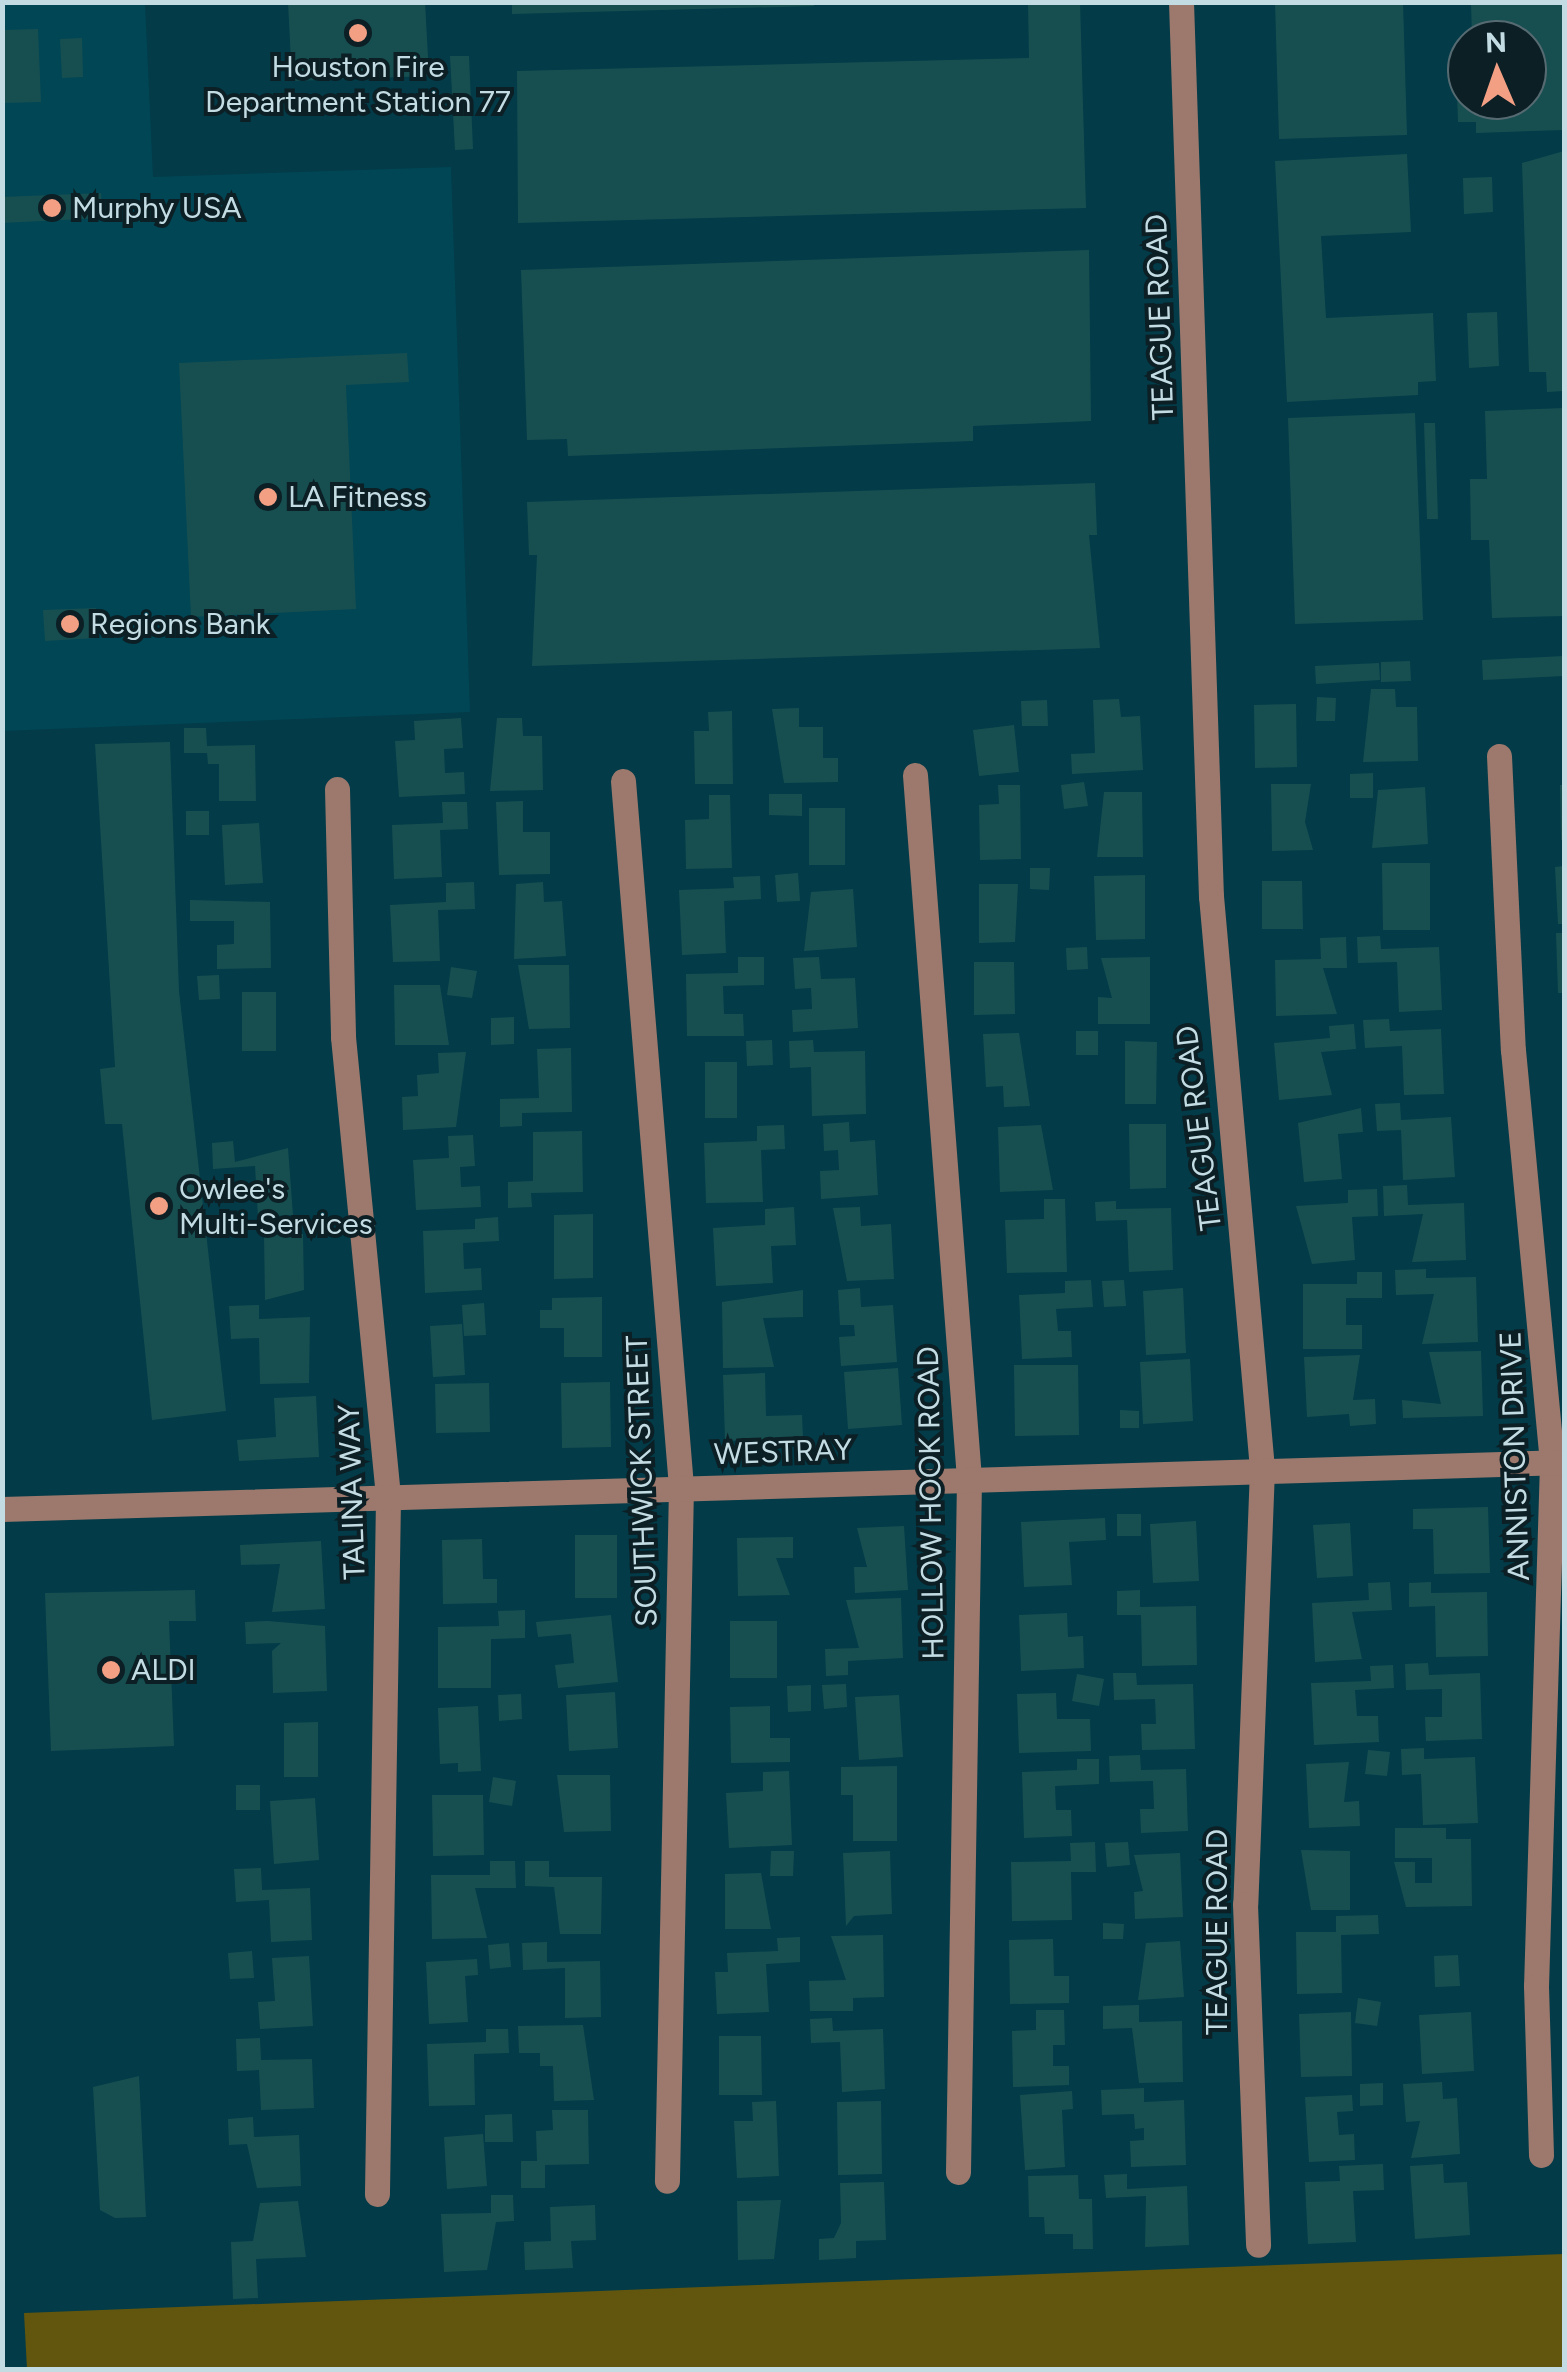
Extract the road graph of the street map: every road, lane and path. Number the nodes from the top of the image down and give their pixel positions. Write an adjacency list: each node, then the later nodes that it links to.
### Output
1 (1181, 2): 7 (street, TEAGUE ROAD)
2 (1499, 756): 6 (street, ANNISTON DRIVE)
3 (915, 774): 8 (street, HOLLOW HOOK ROAD)
4 (623, 781): 9 (street, SOUTHWICK STREET)
5 (337, 789): 10 (street, TALINA WAY)
6 (1558, 1462): 7 (street, WESTRAY); 12 (street, ANNISTON DRIVE)
7 (1262, 1469): 8 (street, WESTRAY); 16 (street, TEAGUE ROAD)
8 (969, 1479): 9 (street, WESTRAY); 13 (street, HOLLOW HOOK ROAD)
9 (680, 1487): 10 (street, WESTRAY); 14 (street, SOUTHWICK STREET)
10 (388, 1499): 11 (street, WESTRAY); 15 (street, TALINA WAY)
11 (2, 1509)
12 (1540, 2155)
13 (958, 2172)
14 (667, 2181)
15 (377, 2194)
16 (1258, 2245)

